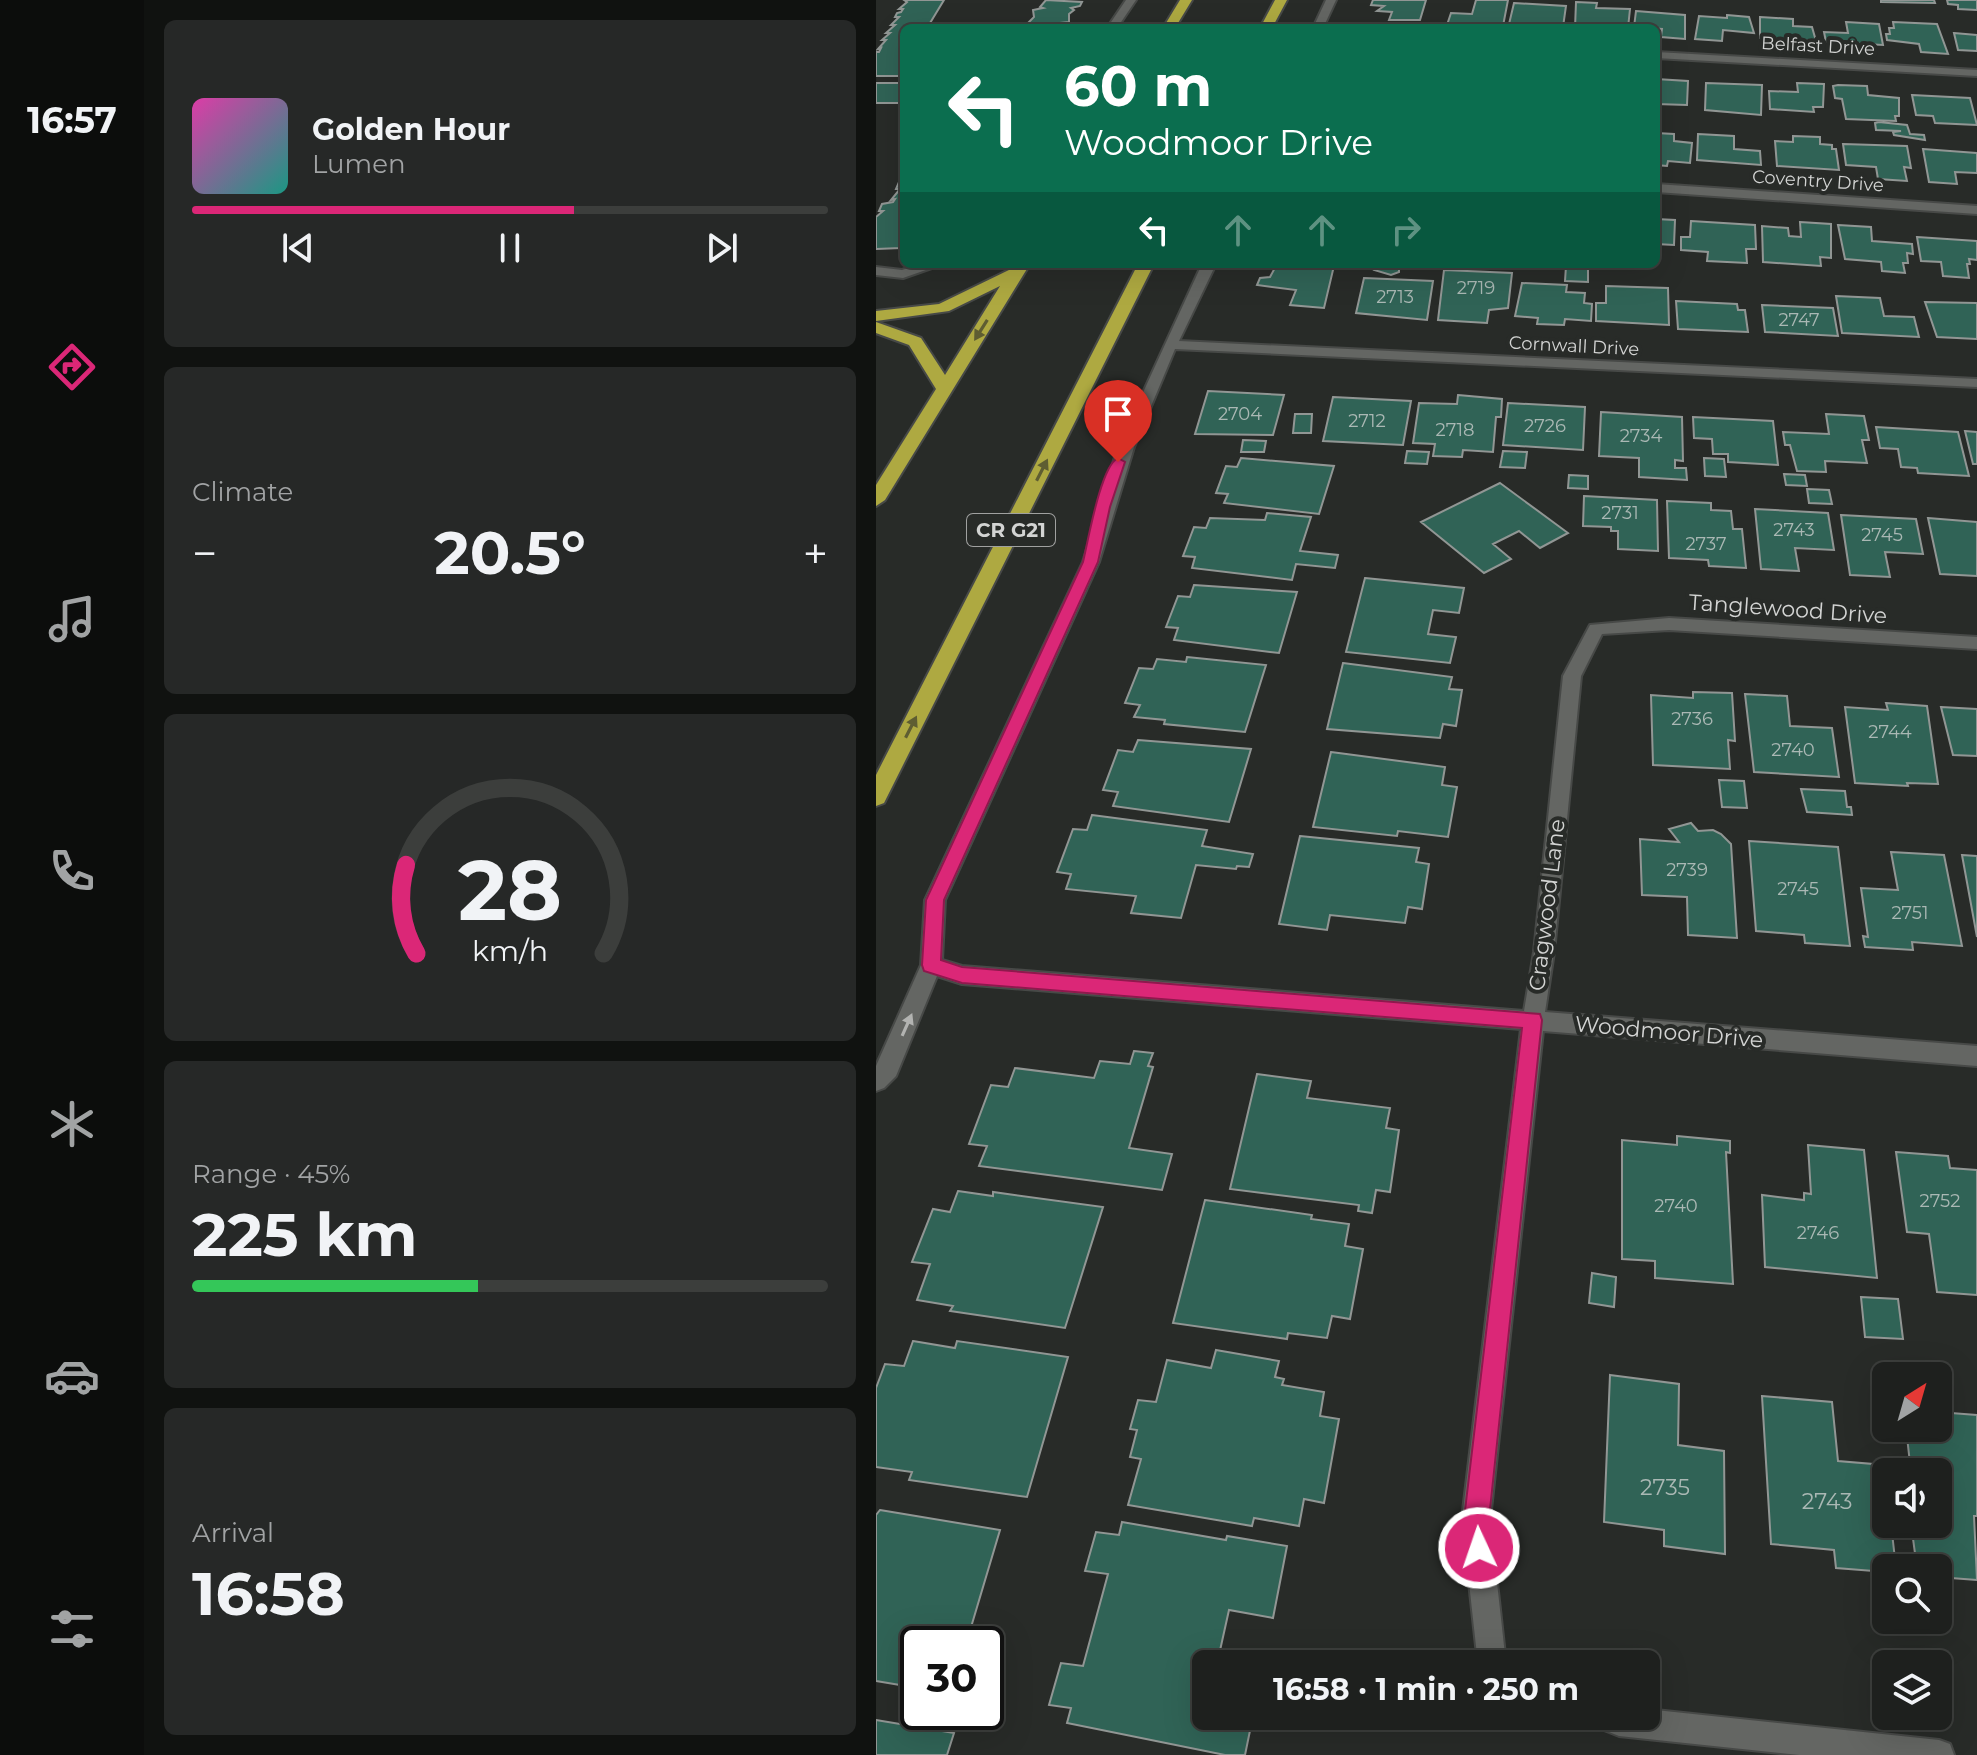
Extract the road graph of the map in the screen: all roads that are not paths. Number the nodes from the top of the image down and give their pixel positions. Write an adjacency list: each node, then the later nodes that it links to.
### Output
1 (1131, 0): 5 (street)
2 (1186, 0): 6 (highway)
3 (1281, 0): 7 (highway)
4 (1331, 0): 8 (street)
5 (1115, 24)
6 (1171, 24)
7 (1268, 24)
8 (1320, 24)
9 (1660, 55): 10 (street, Belfast Drive)
10 (1977, 73)
11 (1660, 188): 12 (street, Coventry Drive)
12 (1977, 210)
13 (923, 268): 17 (street)
14 (1019, 268): 18 (highway); 22 (highway, one-way to 22)
15 (1144, 268): 26 (highway, CR G21, one-way to 15)
16 (1207, 268): 20 (street)
17 (876, 271)
18 (876, 316)
19 (876, 327): 22 (highway)
20 (1170, 345): 21 (street, Cornwall Drive); 27 (street)
21 (1977, 383)
22 (945, 389): 23 (highway)
23 (876, 500)
24 (1596, 629): 25 (street, Tanglewood Drive); 28 (street, Cragwood Lane)
25 (1977, 643)
26 (876, 797)
27 (931, 965): 28 (street, Woodmoor Drive); 30 (street, one-way to 27)
28 (1533, 1020): 29 (street, Woodmoor Drive); 31 (street, Cragwood Lane)
29 (1977, 1056)
30 (876, 1081)
31 (1490, 1650)
32 (1660, 1725): 33 (street)
33 (1939, 1755)

